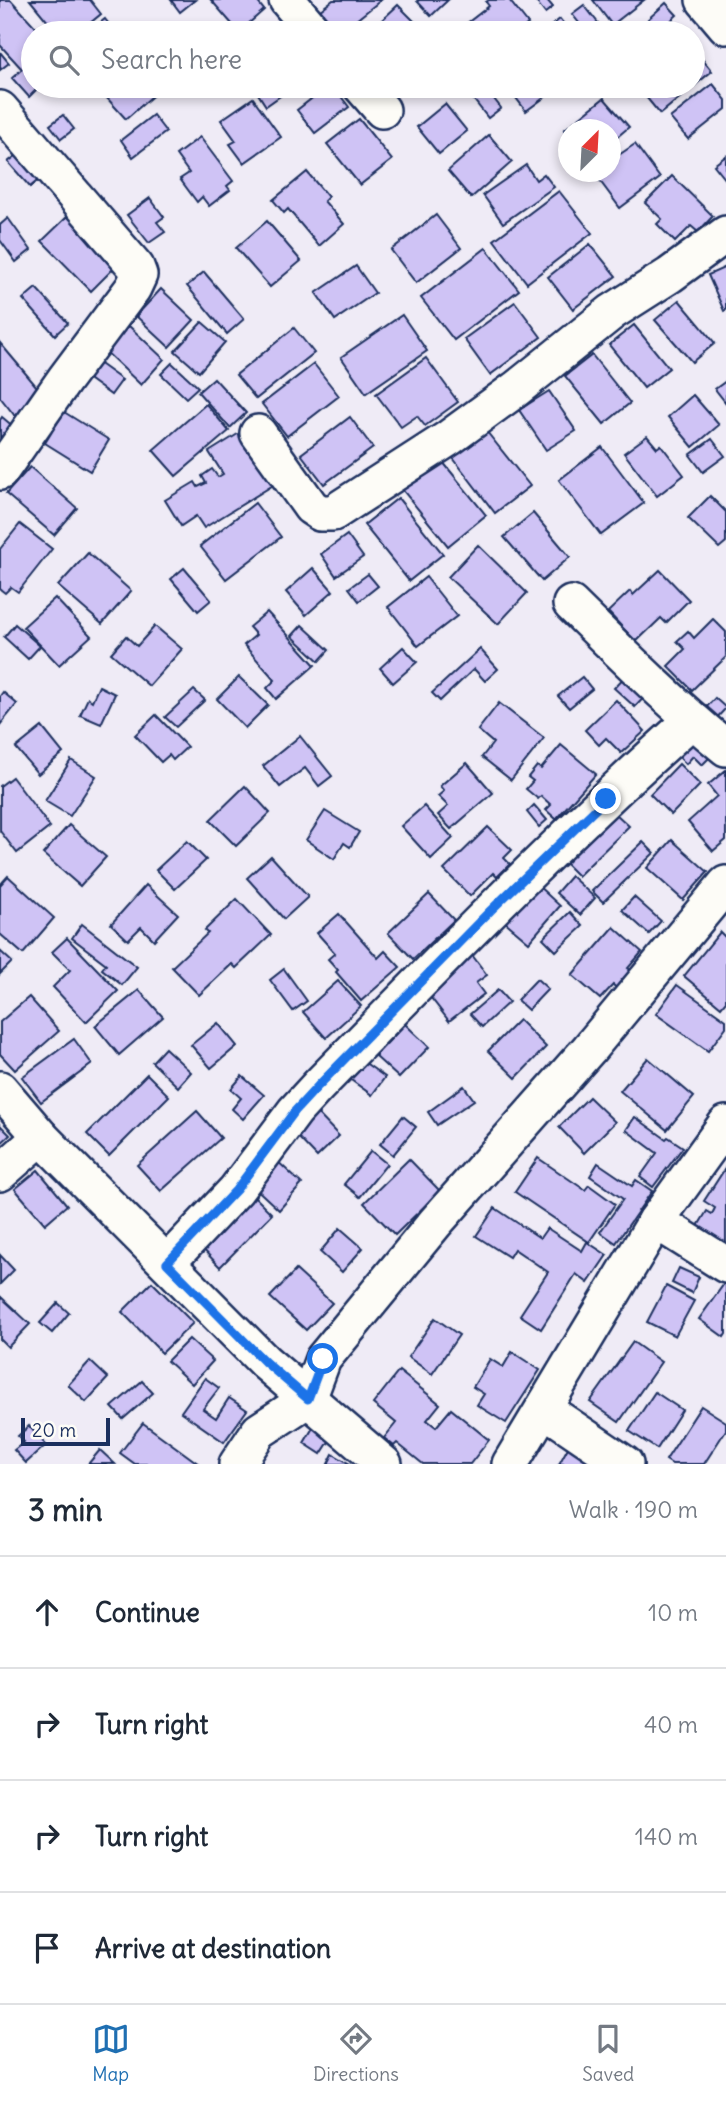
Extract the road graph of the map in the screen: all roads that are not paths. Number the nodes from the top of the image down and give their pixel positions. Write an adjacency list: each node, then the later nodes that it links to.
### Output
1 (704, 0): 2 (street)
2 (726, 26)
3 (0, 109): 6 (street)
4 (726, 234): 5 (street)
5 (258, 433)
6 (0, 472)
7 (571, 604): 8 (street)
8 (692, 720): 9 (street); 16 (street)
9 (726, 748)
10 (726, 884): 18 (street)
11 (0, 1089): 13 (street)
12 (726, 1124): 15 (street)
13 (41, 1138): 14 (street); 16 (street)
14 (0, 1172)
15 (656, 1221): 17 (street); 19 (street)
16 (167, 1263): 18 (street)
17 (726, 1265)
18 (308, 1399): 20 (street); 21 (street)
19 (544, 1409): 22 (street); 23 (street)
20 (237, 1464)
21 (384, 1464)
22 (510, 1464)
23 (625, 1464)

